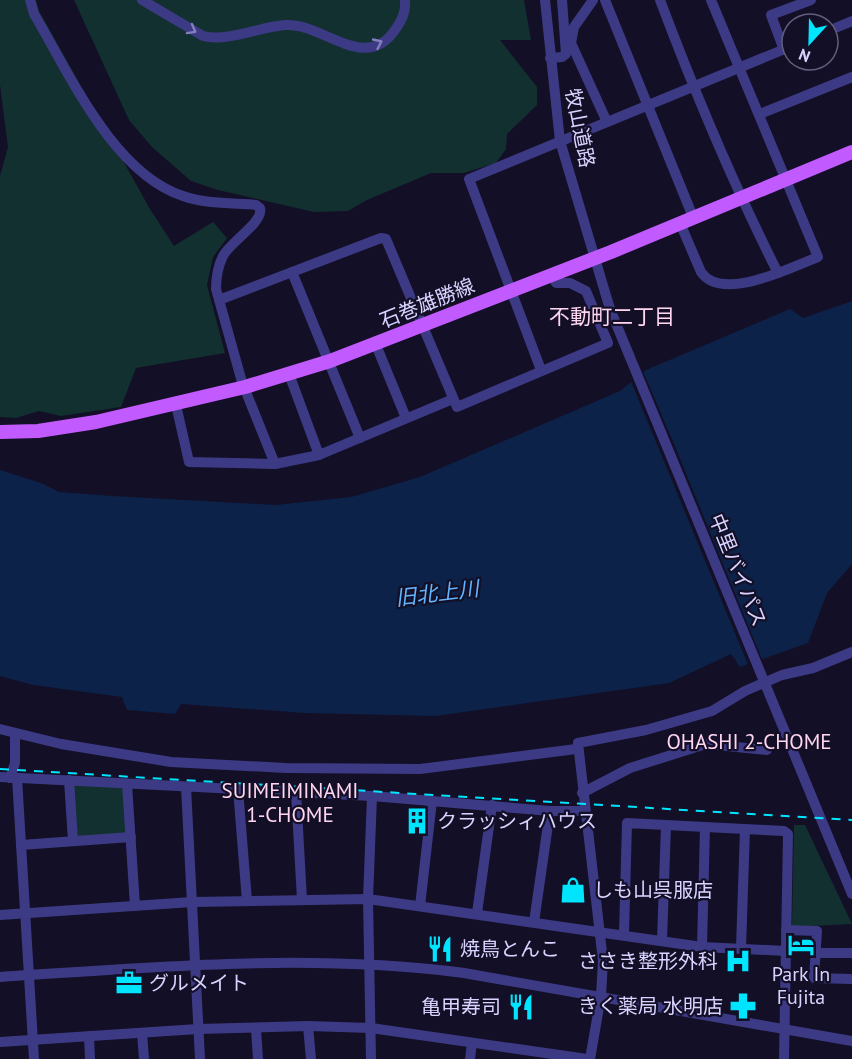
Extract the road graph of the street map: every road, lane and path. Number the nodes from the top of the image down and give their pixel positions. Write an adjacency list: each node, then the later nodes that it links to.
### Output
1 (30, 0): 30 (street)
2 (142, 0): 3 (street, one-way to 3)
3 (405, 0)
4 (545, 0): 13 (street, 牧山道路)
5 (562, 0): 13 (street)
6 (593, 0): 19 (street)
7 (604, 0): 17 (street)
8 (660, 0): 16 (street)
9 (711, 0): 14 (street)
10 (811, 0): 11 (street)
11 (780, 32)
12 (780, 51): 14 (street)
13 (550, 58): 20 (street, 牧山道路)
14 (740, 68): 16 (street); 18 (street)
15 (852, 77): 18 (street)
16 (692, 87): 17 (street); 23 (street)
17 (648, 105): 19 (street); 24 (street)
18 (760, 114): 22 (street)
19 (607, 122): 20 (street)
20 (560, 141): 25 (street, 牧山道路); 29 (street)
21 (852, 152): 22 (main road, 石巻雄勝線)
22 (787, 178): 23 (main road, 石巻雄勝線); 27 (street)
23 (740, 197): 24 (main road, 石巻雄勝線); 27 (street)
24 (687, 220): 25 (main road, 石巻雄勝線); 27 (street)
25 (596, 259): 28 (main road, 石巻雄勝線); 67 (street, 中里バイパス)
26 (292, 272): 30 (street); 31 (street); 33 (street)
27 (778, 273)
28 (552, 274): 29 (main road, 石巻雄勝線); 34 (street)
29 (511, 290): 31 (main road, 石巻雄勝線); 34 (street)
30 (219, 300): 36 (street)
31 (424, 326): 32 (main road, 石巻雄勝線); 37 (street)
32 (376, 345): 33 (main road, 石巻雄勝線); 39 (street)
33 (330, 361): 35 (main road, 石巻雄勝線); 41 (street)
34 (542, 370): 37 (street)
35 (289, 374): 36 (main road, 石巻雄勝線); 42 (street)
36 (245, 387): 38 (main road, 石巻雄勝線); 43 (street)
37 (453, 399): 39 (street)
38 (176, 405): 40 (main road, 石巻雄勝線); 43 (street)
39 (406, 418): 41 (street)
40 (0, 432)
41 (360, 438): 42 (street)
42 (319, 455): 43 (street)
43 (275, 464)
44 (852, 652): 47 (street)
45 (0, 729): 46 (street)
46 (15, 734): 47 (street); 49 (street)
47 (576, 749): 55 (street)
48 (767, 750): 55 (street)
49 (9, 778): 50 (street); 66 (street)
50 (69, 780): 51 (street); 65 (street)
51 (127, 784): 52 (street); 64 (street)
52 (186, 787): 53 (street); 71 (street)
53 (238, 789): 54 (street); 70 (street)
54 (296, 792): 56 (street); 69 (street)
55 (582, 793): 60 (street)
56 (372, 796): 57 (street); 68 (street)
57 (432, 801): 58 (street); 73 (street)
58 (492, 805): 59 (street); 74 (street)
59 (550, 811): 60 (street); 77 (street)
60 (584, 811): 79 (street)
61 (666, 825): 62 (street); 80 (street); 81 (street)
62 (705, 827): 63 (street); 82 (street)
63 (745, 829): 78 (street); 83 (street)
64 (131, 837): 65 (street); 72 (street)
65 (73, 841): 66 (street)
66 (21, 844): 75 (street)
67 (852, 894)
68 (368, 899): 69 (street); 73 (street); 87 (street)
69 (302, 900): 70 (street)
70 (247, 901): 71 (street)
71 (192, 902): 72 (street); 88 (street)
72 (135, 906): 75 (street)
73 (420, 906): 74 (street)
74 (477, 913): 77 (street)
75 (25, 914): 76 (street); 89 (street)
76 (0, 915)
77 (534, 922): 79 (street)
78 (786, 930): 84 (street); 85 (street)
79 (600, 932): 80 (street); 92 (street)
80 (624, 934): 81 (street)
81 (662, 941): 82 (street)
82 (702, 947): 83 (street)
83 (741, 948): 84 (street)
84 (786, 951): 95 (street)
85 (815, 953): 86 (street); 91 (street)
86 (852, 953)
87 (368, 963): 88 (street); 92 (street); 94 (street)
88 (195, 966): 89 (street); 96 (street)
89 (28, 975): 90 (street); 100 (street)
90 (0, 977)
91 (852, 979)
92 (601, 996): 95 (street); 113 (street)
93 (308, 1026): 94 (street); 97 (street); 110 (street)
94 (371, 1028): 103 (street); 111 (street)
95 (784, 1028): 101 (street); 114 (street)
96 (198, 1029): 97 (street); 98 (street); 108 (street)
97 (256, 1029): 109 (street)
98 (142, 1033): 99 (street); 107 (street)
99 (89, 1036): 100 (street); 106 (street)
100 (33, 1040): 102 (street); 105 (street)
101 (852, 1041)
102 (0, 1042)
103 (472, 1042): 104 (street); 112 (street)
104 (528, 1055): 113 (street)
105 (34, 1059)
106 (90, 1059)
107 (144, 1059)
108 (200, 1059)
109 (258, 1059)
110 (311, 1059)
111 (371, 1059)
112 (470, 1059)
113 (588, 1059)
114 (784, 1059)

